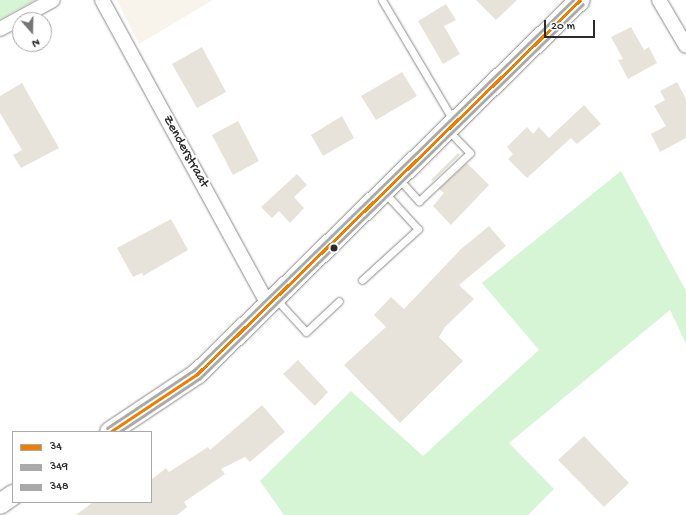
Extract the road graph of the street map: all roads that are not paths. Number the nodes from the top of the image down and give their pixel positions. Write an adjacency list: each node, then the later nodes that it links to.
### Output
1 (53, 0): 6 (street)
2 (102, 0): 12 (street, Zenderstraat)
3 (382, 0): 8 (lane)
4 (580, 0): 8 (main road)
5 (659, 0): 7 (street)
6 (0, 29)
7 (686, 46)
8 (451, 126): 9 (main road); 9 (lane)
9 (398, 178): 10 (main road)
10 (383, 192): 11 (lane); 12 (main road)
11 (362, 280)
12 (272, 301): 13 (lane); 14 (main road)
13 (338, 301)
14 (112, 431)
15 (12, 496): 16 (main road)
16 (0, 504)

